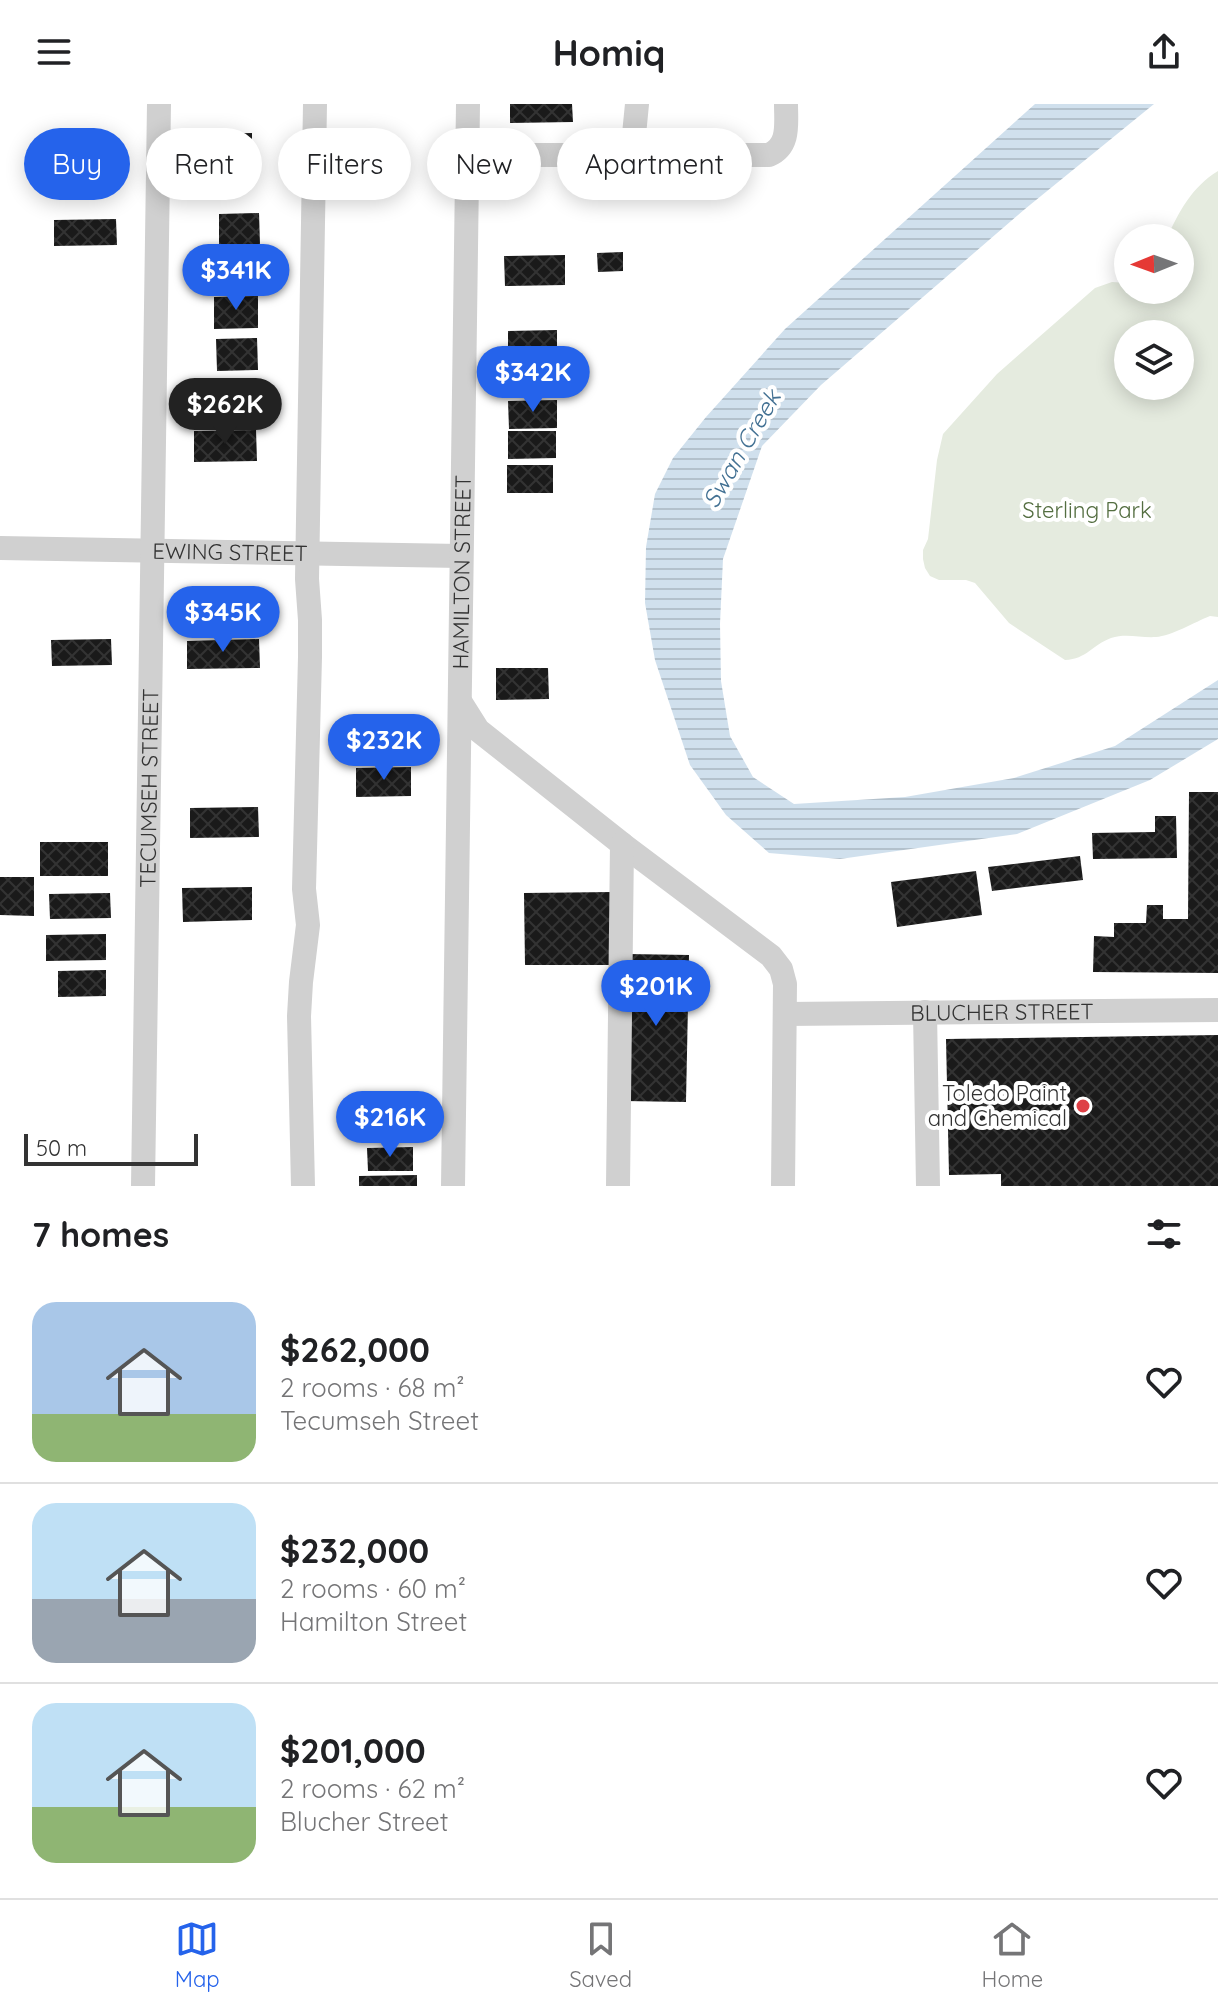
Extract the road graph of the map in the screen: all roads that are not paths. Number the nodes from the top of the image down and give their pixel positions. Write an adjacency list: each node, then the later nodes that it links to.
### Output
1 (159, 104): 11 (street, TECUMSEH STREET)
2 (315, 104): 12 (street)
3 (468, 104): 6 (street, HAMILTON STREET)
4 (637, 104): 7 (street)
5 (786, 104): 8 (street)
6 (468, 128)
7 (635, 128)
8 (752, 155)
9 (466, 200): 13 (street, HAMILTON STREET)
10 (0, 548): 11 (street, EWING STREET)
11 (152, 551): 12 (street, EWING STREET); 19 (street, TECUMSEH STREET)
12 (308, 553): 13 (street, EWING STREET); 20 (street)
13 (461, 556): 14 (street, HAMILTON STREET)
14 (461, 703): 15 (street); 21 (street, HAMILTON STREET)
15 (622, 844): 18 (street); 22 (street)
16 (1218, 1010): 17 (street, BLUCHER STREET)
17 (925, 1012): 18 (street, BLUCHER STREET); 24 (street)
18 (786, 1014): 23 (street)
19 (143, 1186)
20 (303, 1186)
21 (453, 1186)
22 (618, 1186)
23 (783, 1186)
24 (928, 1186)

